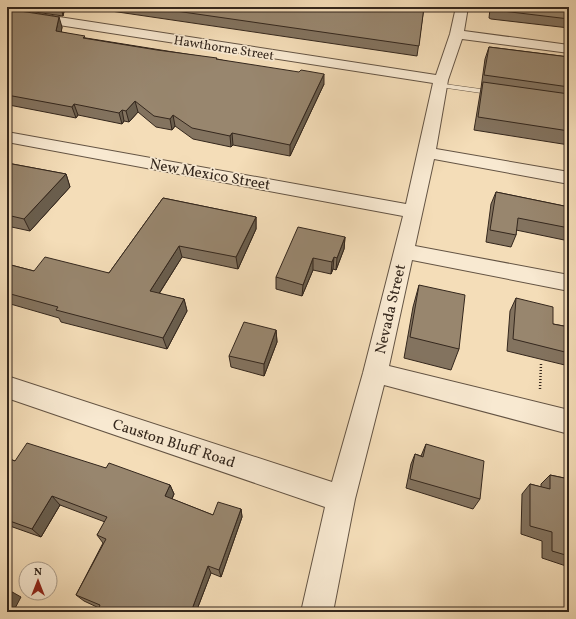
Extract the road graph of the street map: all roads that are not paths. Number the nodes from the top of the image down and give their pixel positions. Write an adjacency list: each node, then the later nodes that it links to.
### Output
1 (462, 7): 3 (street, Nevada Street)
2 (7, 14): 5 (street, Hawthorne Street)
3 (457, 34): 4 (street); 5 (street, Nevada Street)
4 (569, 49)
5 (440, 82): 6 (lane); 8 (street, Nevada Street)
6 (501, 94)
7 (7, 137): 10 (street, New Mexico Street)
8 (427, 153): 9 (street); 10 (street, Nevada Street)
9 (569, 178)
10 (412, 211): 11 (street, Nevada Street)
11 (403, 251): 12 (street); 13 (street, Nevada Street)
12 (569, 283)
13 (375, 373): 15 (street); 16 (street, Nevada Street)
14 (7, 387): 16 (street, Causton Bluff Road)
15 (569, 422)
16 (341, 499): 17 (street, Nevada Street)
17 (317, 612)

